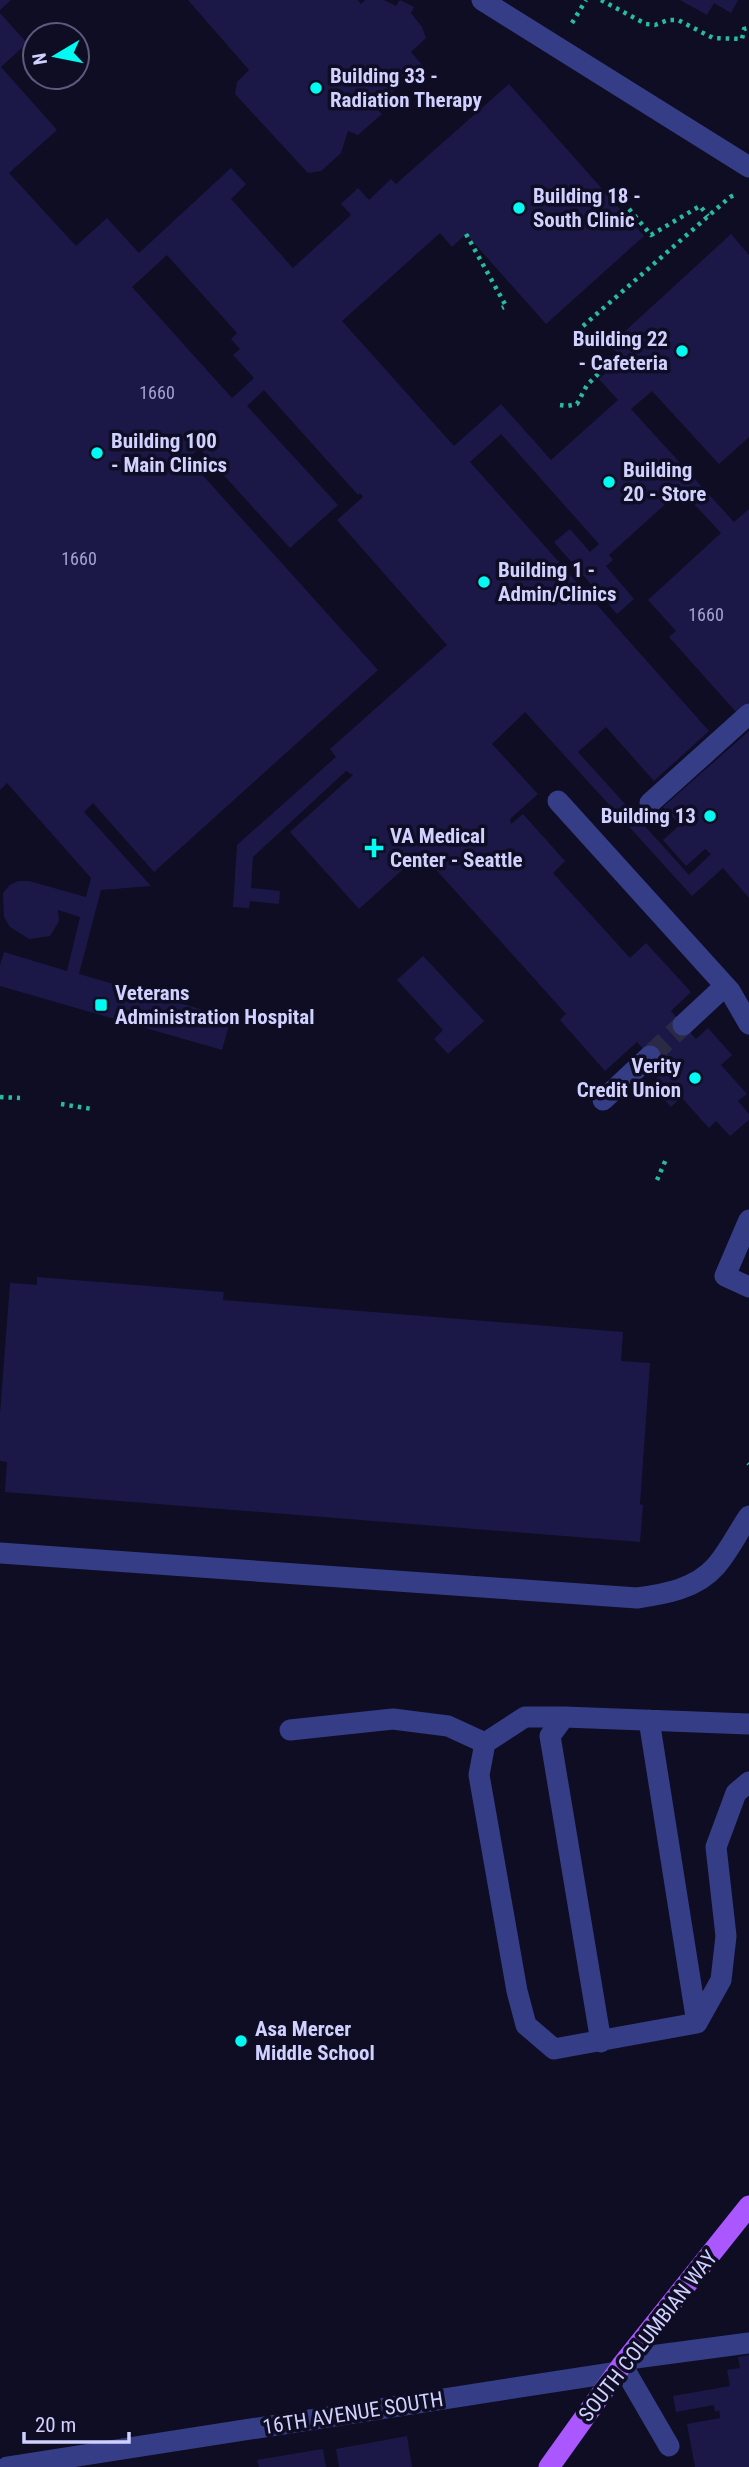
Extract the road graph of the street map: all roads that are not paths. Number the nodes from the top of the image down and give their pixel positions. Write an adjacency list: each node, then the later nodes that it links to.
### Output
1 (482, 0): 2 (street)
2 (749, 167)
3 (749, 714): 5 (street)
4 (558, 802): 6 (street)
5 (650, 803)
6 (725, 986): 7 (street); 8 (street)
7 (749, 1024)
8 (683, 1025)
9 (650, 1056): 10 (street)
10 (603, 1100)
11 (749, 1220): 12 (street)
12 (749, 1287)
13 (749, 1516): 14 (street)
14 (0, 1553)
15 (564, 1717): 16 (street); 19 (street); 22 (street)
16 (649, 1720): 17 (street); 21 (street)
17 (749, 1724)
18 (290, 1730): 19 (street)
19 (485, 1743): 22 (street)
20 (749, 1782): 21 (street)
21 (697, 2024): 22 (street)
22 (601, 2042)
23 (749, 2206): 25 (main road, SOUTH COLUMBIAN WAY)
24 (749, 2343): 25 (street, 16TH AVENUE SOUTH)
25 (622, 2365): 26 (street); 27 (street, 16TH AVENUE SOUTH); 28 (main road, SOUTH COLUMBIAN WAY)
26 (669, 2446)
27 (7, 2467)
28 (550, 2467)

